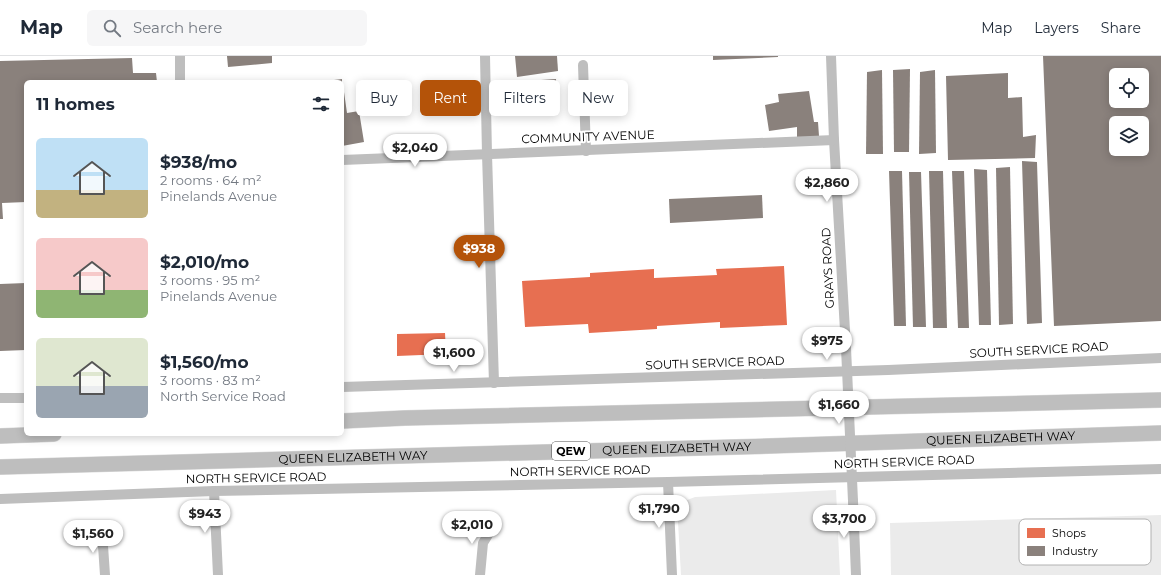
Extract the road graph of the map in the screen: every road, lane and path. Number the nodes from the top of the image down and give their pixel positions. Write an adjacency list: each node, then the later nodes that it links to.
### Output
1 (180, 56): 5 (street)
2 (485, 56): 8 (street)
3 (831, 56): 6 (street, GRAYS ROAD)
4 (583, 65): 7 (street)
5 (180, 80)
6 (834, 140): 7 (street, COMMUNITY AVENUE); 31 (street, GRAYS ROAD, bridge)
7 (586, 151): 8 (street, COMMUNITY AVENUE)
8 (486, 154): 9 (street, COMMUNITY AVENUE); 11 (street)
9 (344, 160)
10 (1161, 358): 11 (street, SOUTH SERVICE ROAD)
11 (494, 383): 12 (street, SOUTH SERVICE ROAD)
12 (344, 387)
13 (0, 398): 14 (street)
14 (24, 398)
15 (1161, 400): 16 (highway)
16 (344, 421)
17 (1161, 433): 20 (highway, QUEEN ELIZABETH WAY / QEW)
18 (24, 435): 19 (highway)
19 (0, 436)
20 (0, 467)
21 (1161, 468): 22 (street, NORTH SERVICE ROAD)
22 (668, 482): 23 (street, NORTH SERVICE ROAD); 30 (street)
23 (214, 492): 24 (street, NORTH SERVICE ROAD); 28 (street)
24 (0, 499)
25 (494, 525): 29 (street)
26 (102, 531): 27 (street)
27 (105, 575)
28 (218, 575)
29 (480, 575)
30 (672, 575)
31 (856, 575)

